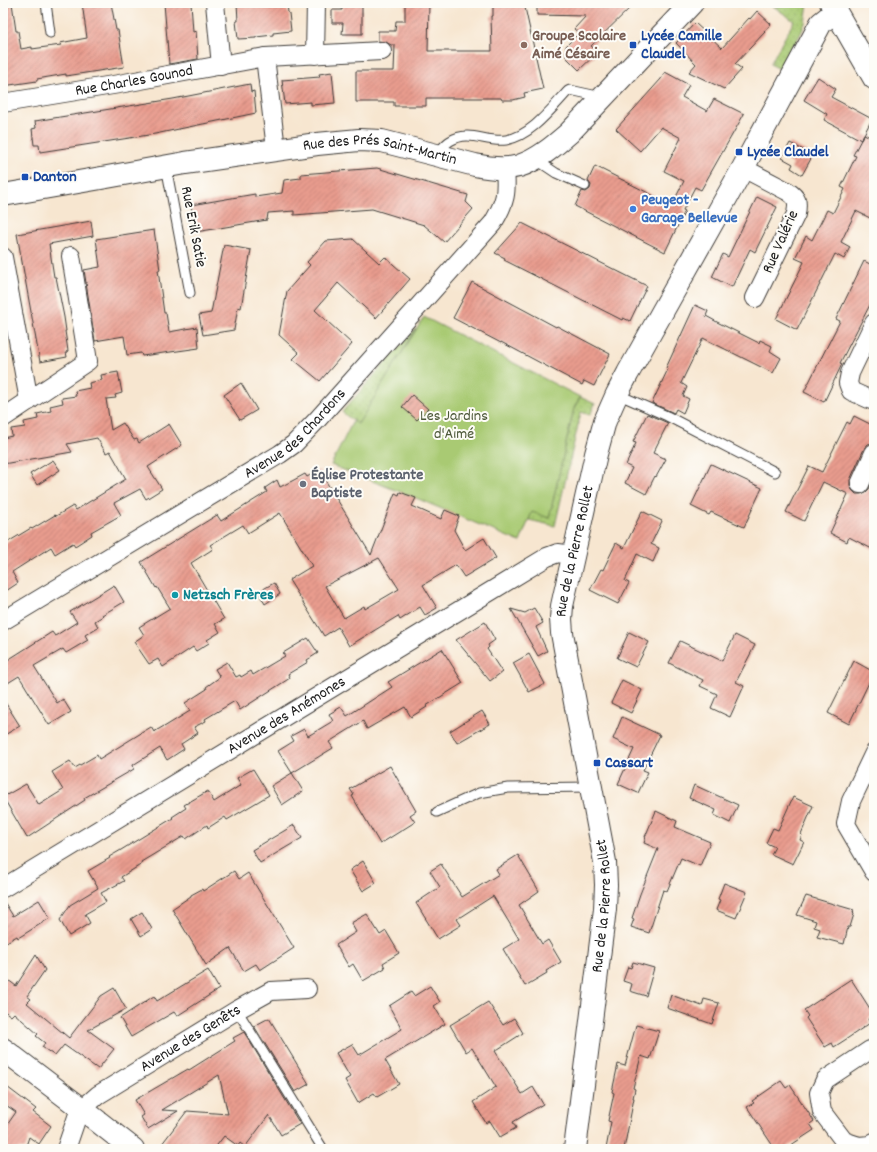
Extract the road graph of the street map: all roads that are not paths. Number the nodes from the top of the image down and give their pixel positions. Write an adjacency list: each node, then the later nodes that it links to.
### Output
1 (46, 3): 6 (lane)
2 (215, 3): 10 (street)
3 (316, 3): 8 (street)
4 (692, 3): 12 (street, Rue des Prés Saint-Martin)
5 (833, 7): 11 (street); 19 (street, Rue de la Pierre Rollet)
6 (50, 33)
7 (382, 51): 8 (street, Rue Charles Gounod)
8 (315, 55): 9 (street, Rue Charles Gounod)
9 (265, 57): 10 (street, Rue Charles Gounod); 14 (street)
10 (222, 66): 13 (street, Rue Charles Gounod)
11 (874, 78)
12 (603, 97): 15 (lane); 16 (street, Rue des Prés Saint-Martin)
13 (3, 103)
14 (276, 149): 15 (street, Rue des Prés Saint-Martin); 17 (street, Rue des Prés Saint-Martin)
15 (436, 155): 18 (street, Rue des Prés Saint-Martin)
16 (534, 159): 18 (street, Rue des Prés Saint-Martin); 20 (lane)
17 (166, 166): 21 (street, Rue des Prés Saint-Martin); 24 (lane, Rue Erik Satie)
18 (505, 168): 35 (street, Avenue des Chardons)
19 (743, 168): 25 (street, Rue Valérie); 27 (street, Rue de la Pierre Rollet)
20 (585, 186)
21 (3, 195)
22 (71, 256): 29 (street)
23 (3, 257): 29 (street)
24 (190, 293)
25 (755, 298)
26 (874, 323): 28 (street)
27 (617, 394): 32 (lane); 34 (street, Rue de la Pierre Rollet)
28 (874, 400)
29 (29, 401): 30 (street)
30 (3, 418)
31 (874, 453): 33 (street)
32 (775, 472)
33 (860, 484)
34 (574, 555): 37 (street, Rue de la Pierre Rollet); 40 (street, Avenue des Anémones)
35 (3, 621)
36 (874, 753): 39 (street)
37 (592, 788): 38 (lane); 50 (street, Rue de la Pierre Rollet)
38 (437, 812)
39 (874, 872)
40 (3, 888)
41 (306, 989): 42 (street, Avenue des Genêts)
42 (237, 1010): 45 (street, Avenue des Genêts); 49 (lane)
43 (3, 1049): 45 (street)
44 (874, 1050): 46 (street)
45 (82, 1109): 47 (street); 48 (street)
46 (874, 1142)
47 (66, 1149)
48 (133, 1149)
49 (323, 1149)
50 (575, 1149)

